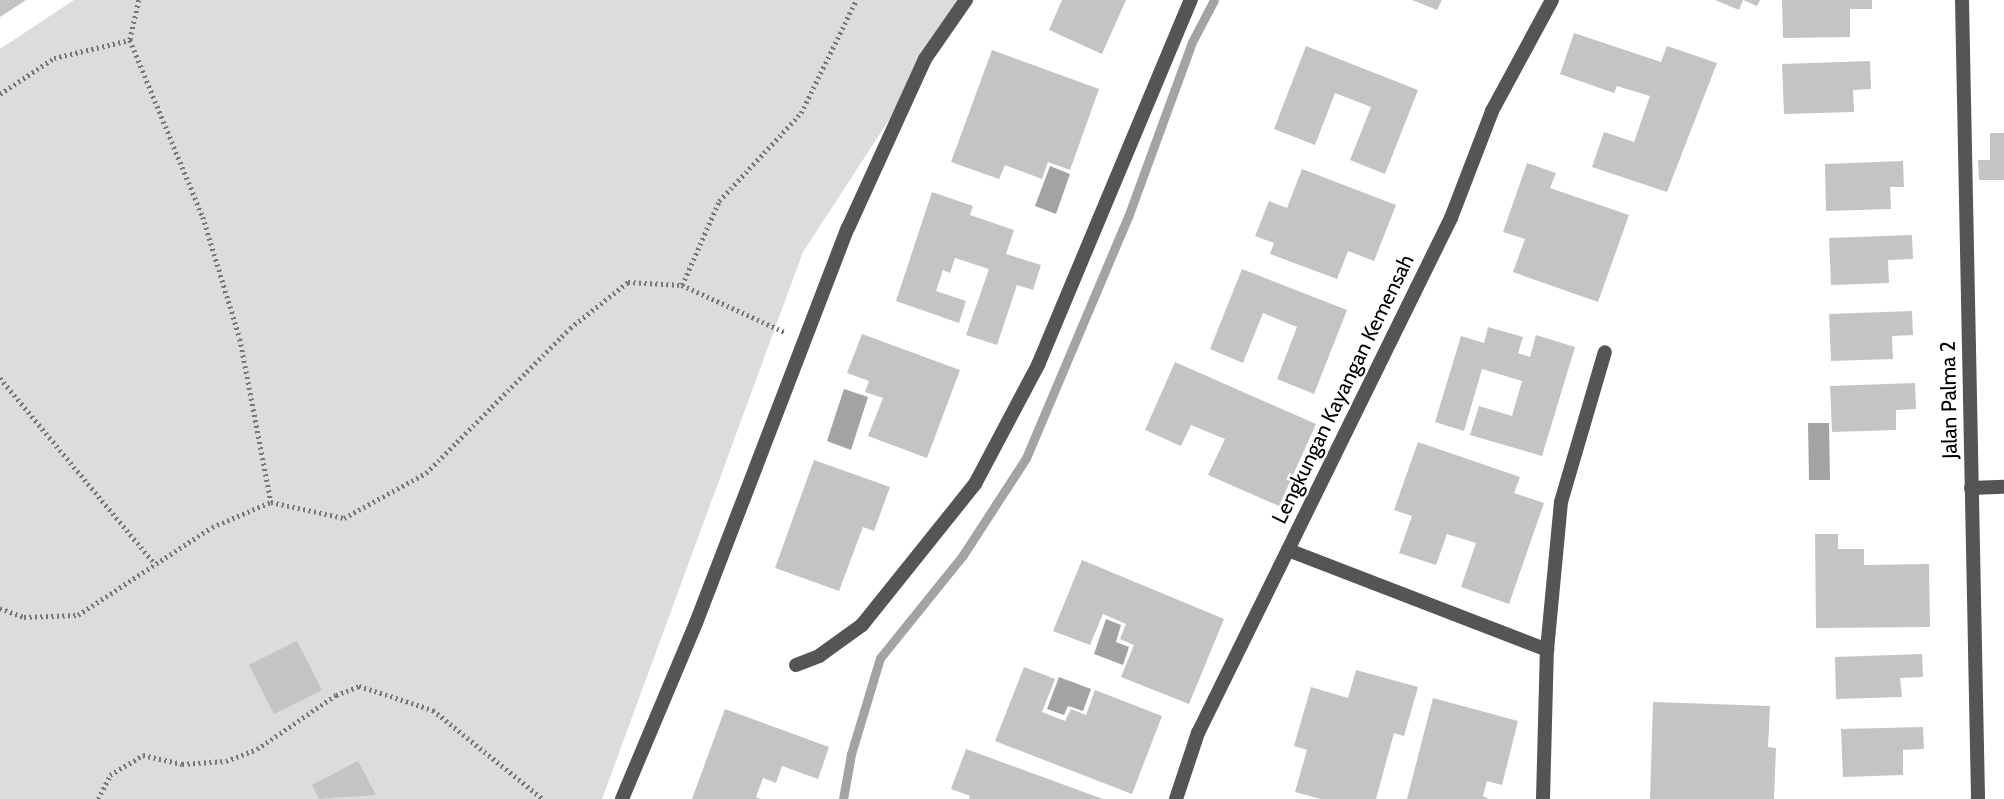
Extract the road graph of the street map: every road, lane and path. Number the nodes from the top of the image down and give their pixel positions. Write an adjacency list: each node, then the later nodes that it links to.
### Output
1 (139, 0): 7 (path)
2 (856, 0): 9 (path)
3 (966, 0): 10 (street)
4 (1191, 0): 20 (street)
5 (1552, 0): 16 (street, Lengkungan Kayangan Kemensah)
6 (1962, 0): 14 (street, Jalan Palma 2)
7 (130, 40): 8 (path); 15 (path)
8 (0, 94)
9 (681, 285): 10 (path); 15 (path)
10 (807, 342): 23 (street)
11 (1605, 352): 19 (street)
12 (0, 377): 17 (path)
13 (2004, 487): 14 (street)
14 (1971, 488): 26 (street, Jalan Palma 2)
15 (271, 502): 17 (path)
16 (1288, 550): 19 (street); 24 (street, Lengkungan Kayangan Kemensah)
17 (155, 564): 18 (path)
18 (0, 608)
19 (1547, 650): 25 (street)
20 (796, 666)
21 (98, 799): 22 (path)
22 (543, 799)
23 (622, 799)
24 (1176, 799)
25 (1543, 799)
26 (1978, 799)

